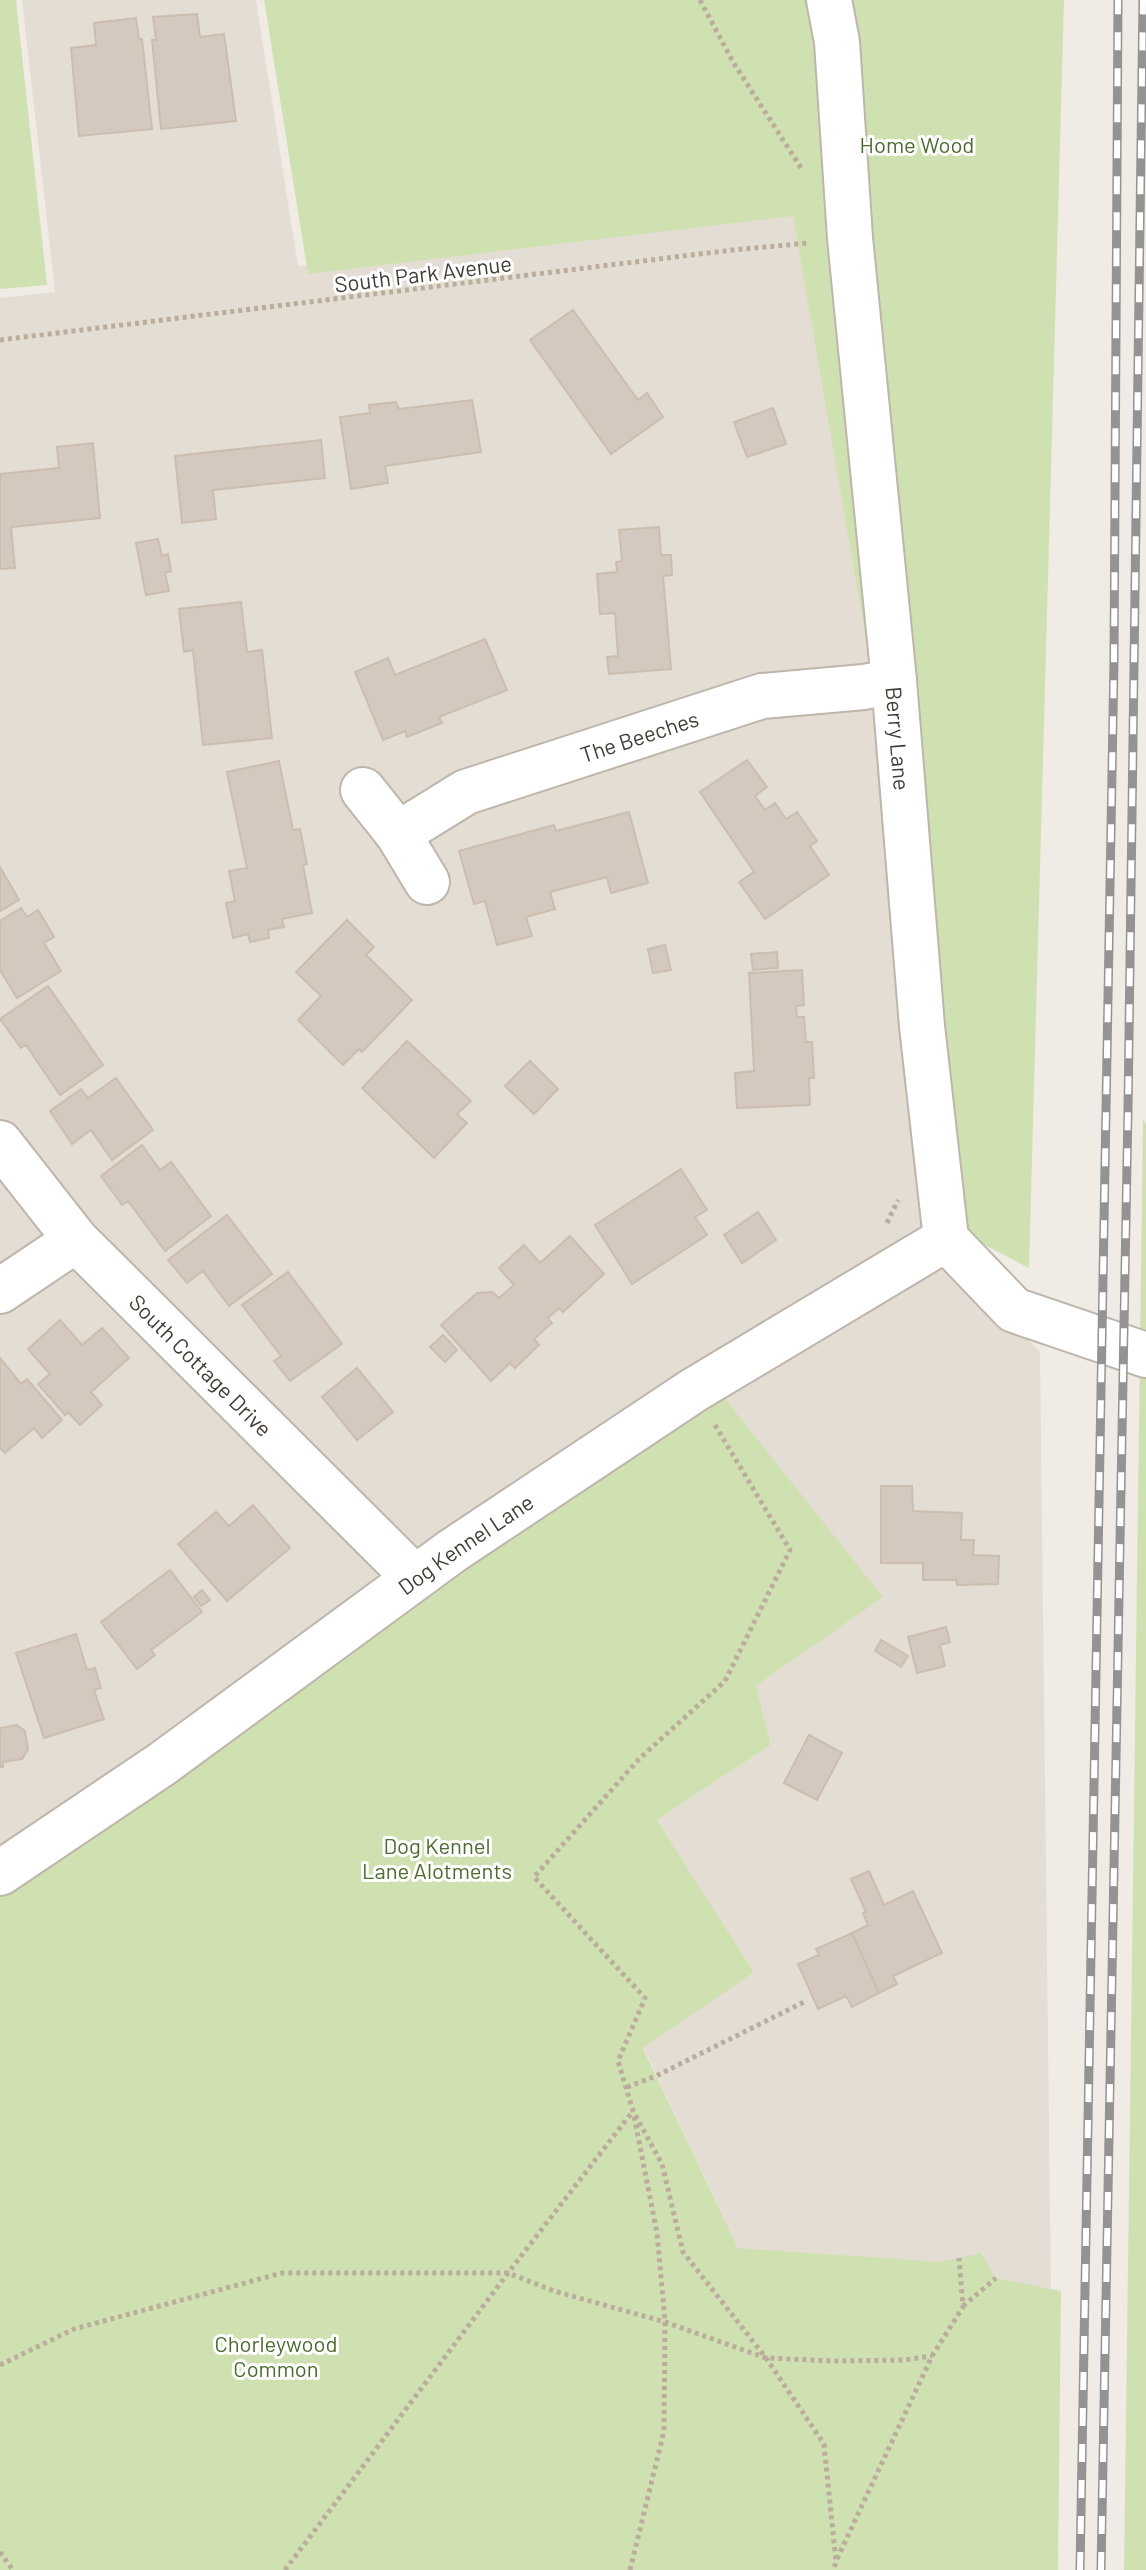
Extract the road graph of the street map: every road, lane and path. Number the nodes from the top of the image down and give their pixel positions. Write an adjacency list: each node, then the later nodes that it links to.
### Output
1 (700, 0): 3 (path)
2 (829, 0): 4 (street, Berry Lane)
3 (810, 182)
4 (850, 238): 5 (path, South Park Avenue); 6 (street, Berry Lane)
5 (0, 340)
6 (894, 681): 8 (street, The Beeches); 13 (street, Berry Lane)
7 (363, 790): 8 (street)
8 (398, 834): 9 (street)
9 (427, 882)
10 (0, 1143): 14 (street, South Cottage Drive)
11 (901, 1194): 12 (path)
12 (886, 1225)
13 (946, 1239): 16 (street); 17 (street, Dog Kennel Lane)
14 (76, 1240): 15 (street); 18 (street, South Cottage Drive)
15 (0, 1291)
16 (1146, 1355)
17 (694, 1390): 18 (street, Dog Kennel Lane); 21 (path)
18 (414, 1577): 19 (street, Dog Kennel Lane)
19 (0, 1873)
20 (804, 2002): 21 (path)
21 (627, 2087): 22 (path)
22 (633, 2111): 24 (path); 27 (path); 29 (path)
23 (959, 2258): 26 (path)
24 (508, 2273): 27 (path); 30 (path); 34 (path)
25 (996, 2278): 26 (path)
26 (963, 2307): 28 (path)
27 (665, 2322): 29 (path); 35 (path)
28 (932, 2356): 29 (path); 32 (path)
29 (766, 2358): 32 (path)
30 (0, 2365)
31 (0, 2552): 33 (path)
32 (836, 2562): 36 (path)
33 (13, 2570)
34 (285, 2570)
35 (630, 2570)
36 (833, 2570)

